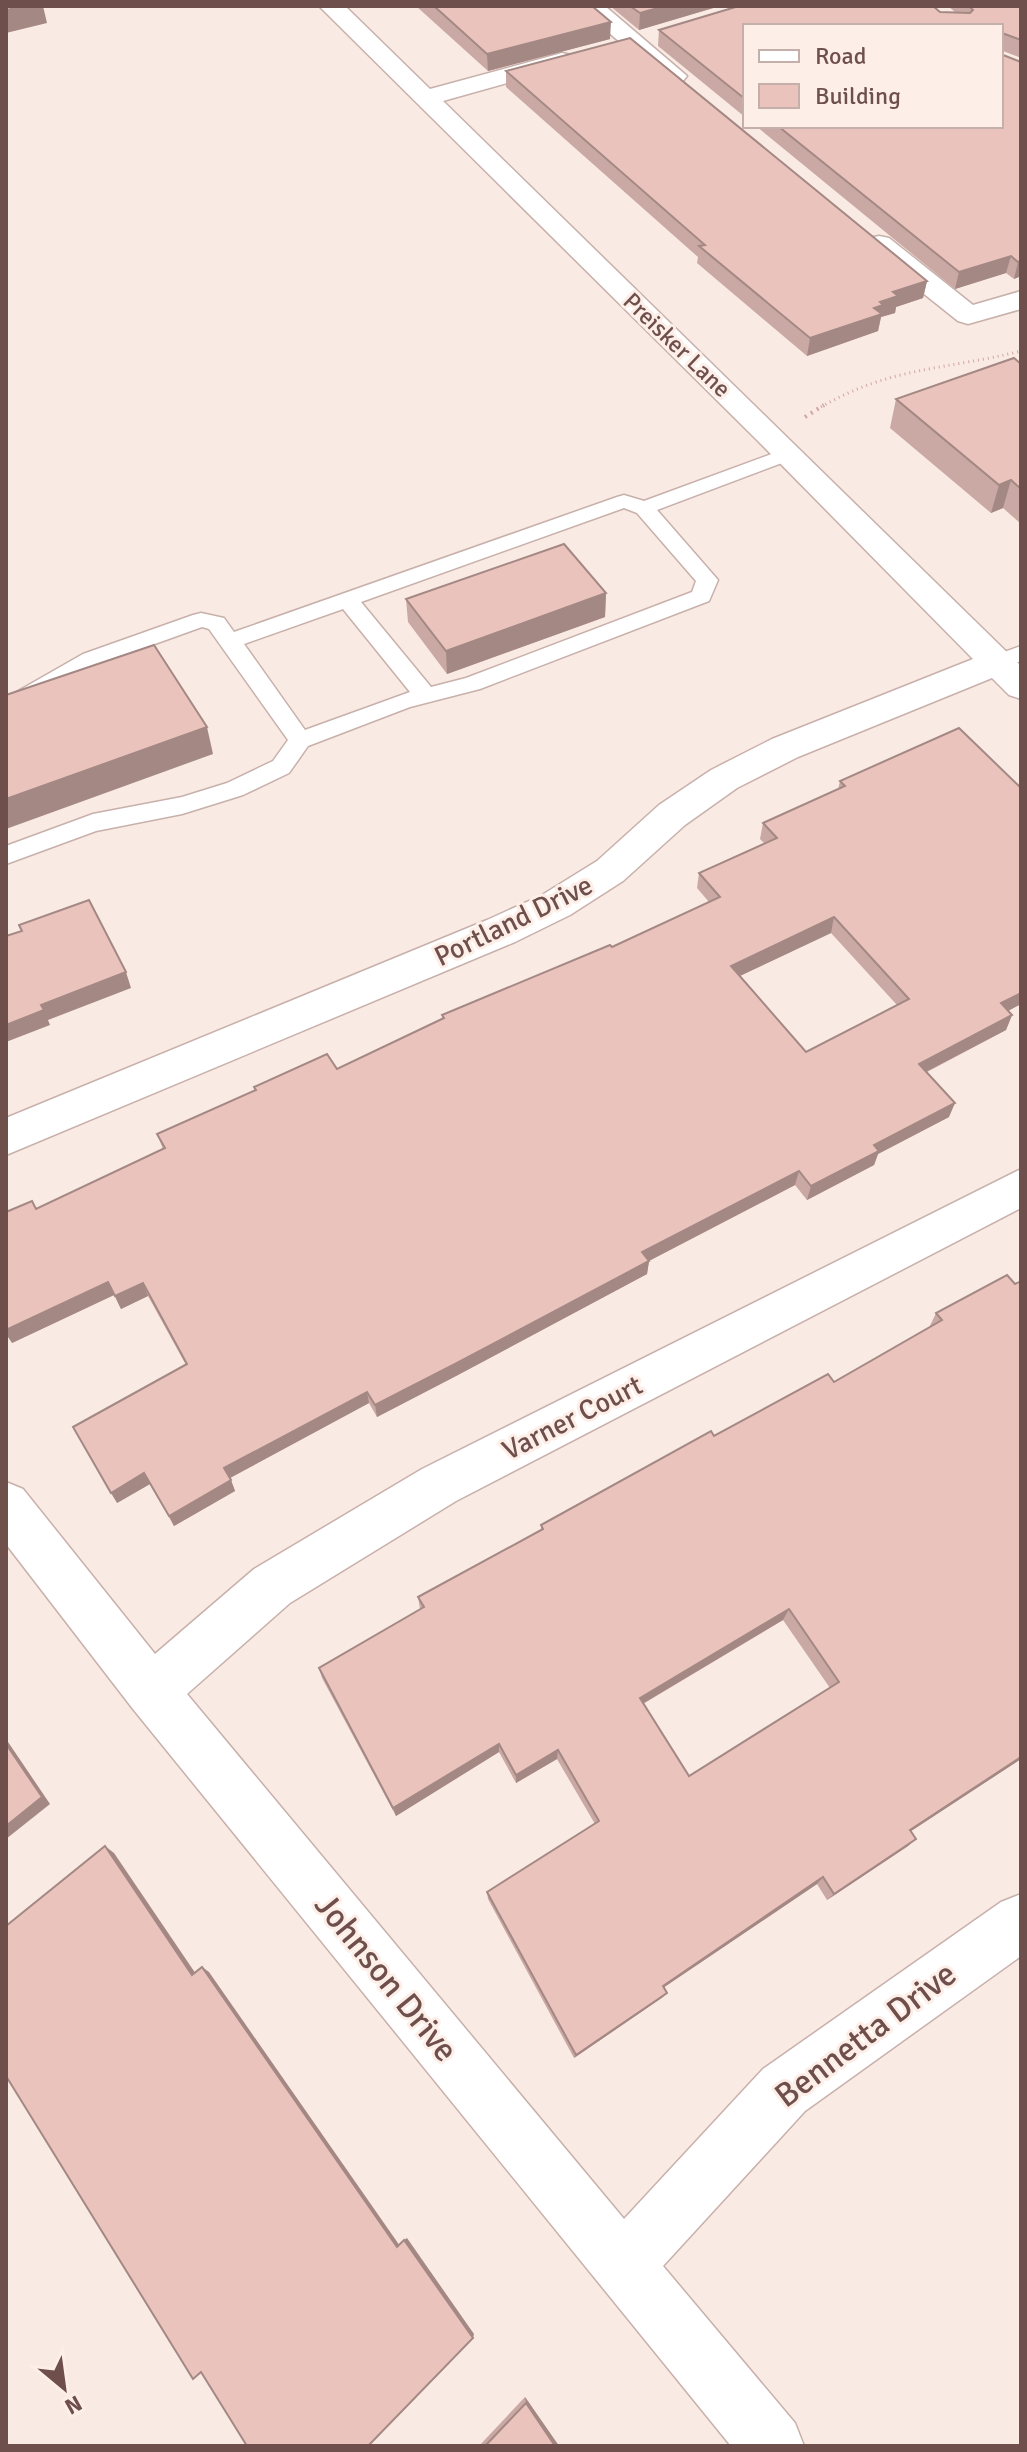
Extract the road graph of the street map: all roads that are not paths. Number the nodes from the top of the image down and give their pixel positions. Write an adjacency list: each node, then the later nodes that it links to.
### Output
1 (331, 6): 5 (street, Preisker Lane)
2 (590, 6): 3 (street)
3 (614, 52): 4 (street); 5 (street)
4 (695, 93)
5 (433, 106): 8 (street, Preisker Lane)
6 (863, 232): 7 (street)
7 (1021, 300)
8 (778, 444): 9 (lane); 12 (street, Preisker Lane)
9 (644, 508): 10 (lane); 13 (lane)
10 (347, 599): 11 (lane); 13 (lane)
11 (230, 641): 14 (lane); 15 (lane)
12 (1013, 667): 17 (street, Portland Drive)
13 (425, 695): 15 (lane)
14 (6, 708)
15 (300, 740): 16 (lane)
16 (6, 855)
17 (6, 1137)
18 (1021, 1187): 20 (street, Varner Court)
19 (6, 1505): 20 (street, Johnson Drive)
20 (151, 1691): 22 (street, Johnson Drive)
21 (1021, 1922): 22 (street, Bennetta Drive)
22 (623, 2265): 23 (street, Johnson Drive)
23 (772, 2446)

